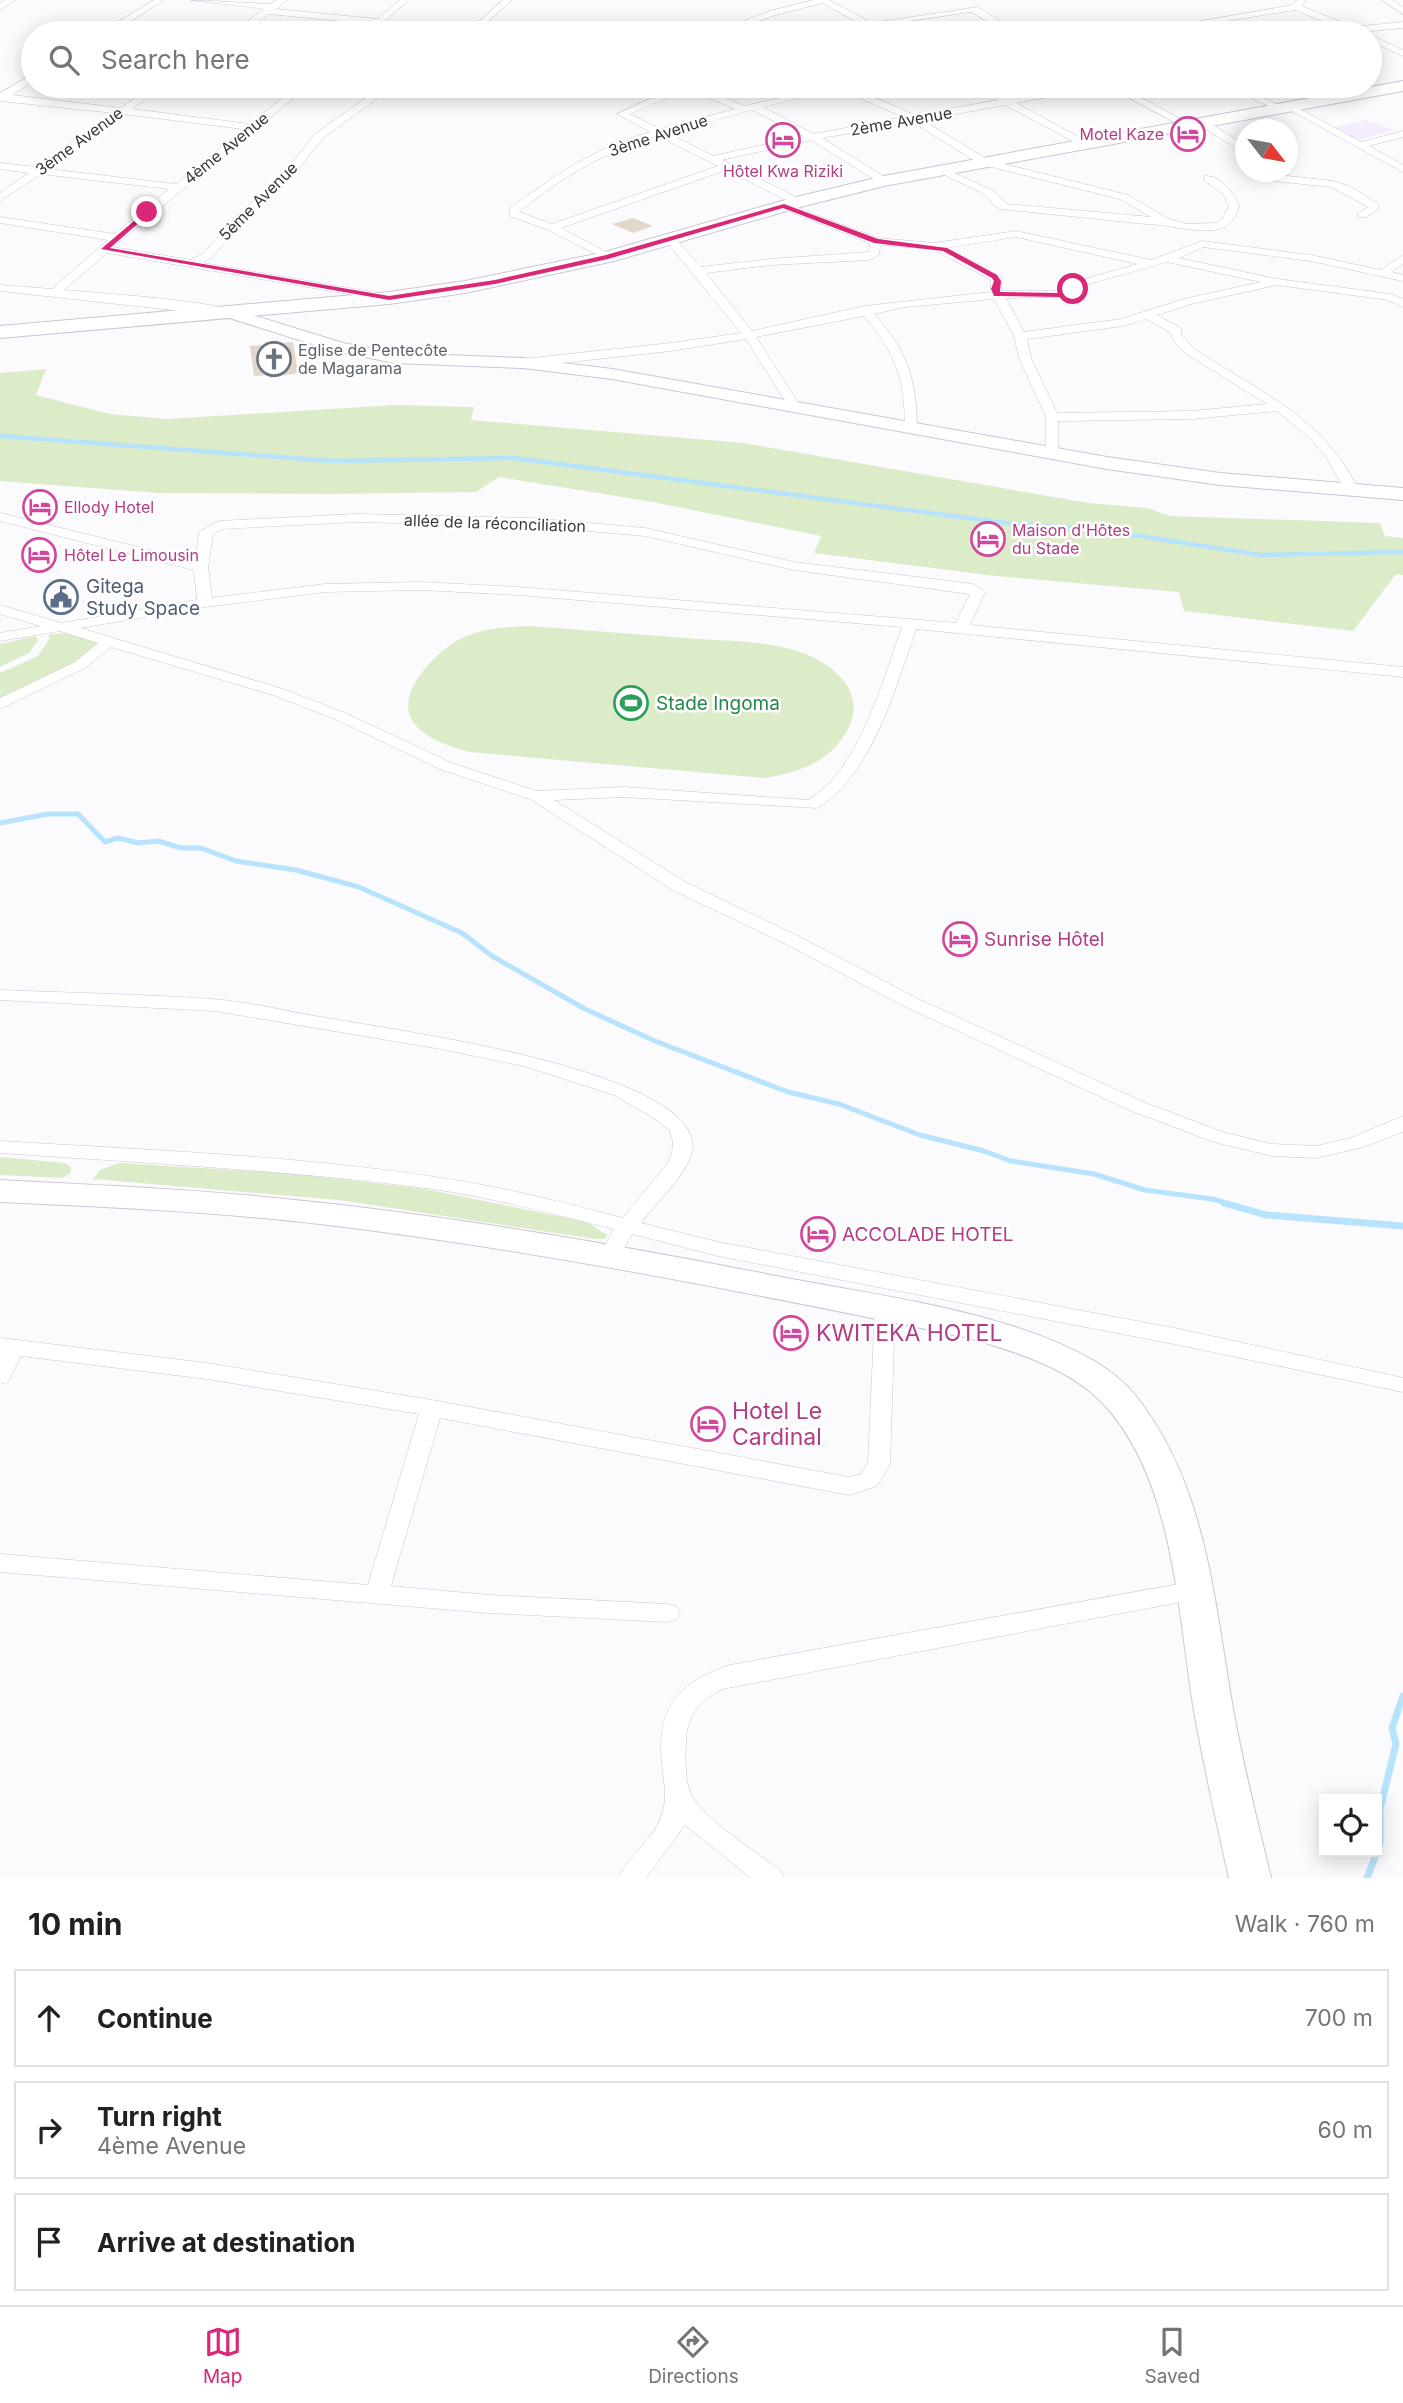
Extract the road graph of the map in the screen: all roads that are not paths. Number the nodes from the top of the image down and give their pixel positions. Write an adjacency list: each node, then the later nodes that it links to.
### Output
1 (11, 0): 10 (street)
2 (160, 0): 13 (street)
3 (195, 0): 11 (street)
4 (284, 0): 11 (street)
5 (405, 0): 16 (street)
6 (508, 0): 17 (street)
7 (823, 0): 18 (street); 19 (street)
8 (1386, 0): 12 (street)
9 (1299, 3): 22 (street); 23 (street)
10 (0, 7)
11 (270, 9): 14 (street); 15 (street)
12 (1403, 10)
13 (125, 21)
14 (252, 21)
15 (371, 21)
16 (380, 21)
17 (484, 21)
18 (748, 21)
19 (862, 21)
20 (895, 21): 21 (street)
21 (995, 21)
22 (1210, 21)
23 (1333, 21)
24 (1403, 25): 25 (street)
25 (1382, 28)
26 (1382, 43): 27 (street)
27 (1403, 53)
28 (21, 84): 31 (street)
29 (1403, 86): 30 (main road)
30 (1382, 88)
31 (1, 96): 47 (street)
32 (140, 98): 47 (street, 3ème Avenue)
33 (288, 98): 50 (street, 4ème Avenue)
34 (372, 98): 85 (street, 5ème Avenue)
35 (660, 98): 51 (street)
36 (721, 98): 46 (street)
37 (790, 98): 46 (street, 3ème Avenue)
38 (868, 98): 48 (street)
39 (1004, 98): 44 (street)
40 (1026, 98): 44 (street, 2ème Avenue)
41 (1139, 98): 49 (street)
42 (1261, 98): 45 (street)
43 (1324, 98): 45 (main road)
44 (1010, 101): 48 (street, 2ème Avenue); 54 (street)
45 (1284, 107): 49 (main road); 56 (street)
46 (749, 108): 51 (street, 3ème Avenue); 53 (street)
47 (122, 110): 50 (street); 63 (street, 3ème Avenue)
48 (914, 118): 53 (street, 2ème Avenue); 58 (street)
49 (1196, 124): 54 (main road); 55 (street)
50 (251, 127): 67 (street, 4ème Avenue)
51 (661, 132): 57 (street); 74 (street, 3ème Avenue)
52 (1403, 134): 56 (street)
53 (813, 137): 57 (street, 2ème Avenue); 66 (street)
54 (1084, 144): 58 (main road)
55 (1235, 145)
56 (1360, 145): 61 (street)
57 (712, 159): 60 (street)
58 (984, 162): 62 (main road); 72 (street)
59 (0, 166): 63 (street)
60 (727, 166): 69 (street); 74 (street)
61 (1403, 169)
62 (939, 170): 66 (main road); 72 (street)
63 (37, 171): 67 (street); 68 (street, 3ème Avenue)
64 (1208, 178): 73 (street)
65 (1298, 180): 70 (street)
66 (884, 181): 69 (main road)
67 (178, 187): 75 (street, 4ème Avenue)
68 (0, 198)
69 (791, 204): 76 (main road); 77 (street)
70 (1362, 215)
71 (0, 219): 75 (street)
72 (1163, 220): 73 (street)
73 (1185, 227): 78 (street)
74 (552, 228): 81 (street, 3ème Avenue)
75 (118, 238): 80 (street, 4ème Avenue)
76 (670, 239): 81 (main road); 86 (street)
77 (876, 241): 79 (street); 86 (street)
78 (1202, 244): 83 (street); 87 (street)
79 (934, 246): 84 (street); 93 (street)
80 (104, 249): 85 (street); 92 (street, 4ème Avenue)
81 (608, 257): 95 (main road)
82 (1403, 258): 87 (street)
83 (1167, 259): 84 (street); 89 (street)
84 (1150, 263): 93 (street)
85 (193, 264): 95 (street)
86 (698, 271): 100 (street)
87 (1384, 273): 88 (street)
88 (1403, 278)
89 (1277, 282): 94 (street); 99 (street)
90 (0, 288): 92 (street)
91 (1403, 292): 94 (street)
92 (54, 293): 98 (street)
93 (997, 295): 97 (street); 104 (street)
94 (1391, 297): 96 (street)
95 (389, 298): 98 (main road)
96 (1403, 304)
97 (865, 310): 101 (street); 109 (street)
98 (226, 312): 102 (main road); 105 (street)
99 (1148, 315): 104 (street); 107 (street)
100 (738, 318): 101 (street); 103 (street)
101 (808, 323): 103 (street)
102 (0, 332)
103 (749, 335): 105 (street); 106 (street)
104 (1020, 336): 108 (street)
105 (523, 363): 106 (street)
106 (795, 407): 109 (street)
107 (1278, 407): 108 (street); 111 (street)
108 (1052, 417): 110 (street)
109 (911, 429): 110 (street)
110 (1051, 454): 111 (street)
111 (1352, 491): 112 (street)
112 (1403, 494)
113 (0, 517): 114 (street)
114 (201, 567): 115 (street, allée de la réconciliation); 119 (street, allée de la réconciliation)
115 (205, 603): 117 (street); 118 (street)
116 (0, 609): 118 (street)
117 (910, 625): 119 (street); 124 (street)
118 (64, 626): 120 (street); 121 (street)
119 (961, 628): 122 (street)
120 (0, 637)
121 (111, 640): 123 (street); 124 (street)
122 (1403, 673)
123 (0, 705)
124 (536, 796): 126 (street)
125 (0, 995): 129 (street)
126 (1403, 1122)
127 (0, 1147): 129 (street)
128 (0, 1191): 130 (main road)
129 (626, 1227): 130 (street); 134 (street)
130 (609, 1256): 131 (main road)
131 (885, 1309): 135 (street); 137 (main road)
132 (7, 1347): 133 (street); 135 (street)
133 (0, 1376)
134 (1399, 1385)
135 (432, 1408): 138 (street)
136 (0, 1563): 138 (street)
137 (1196, 1591): 140 (street); 143 (main road)
138 (377, 1593): 139 (street)
139 (668, 1613)
140 (679, 1800): 141 (street); 142 (street)
141 (631, 1878)
142 (771, 1878)
143 (1250, 1878)

